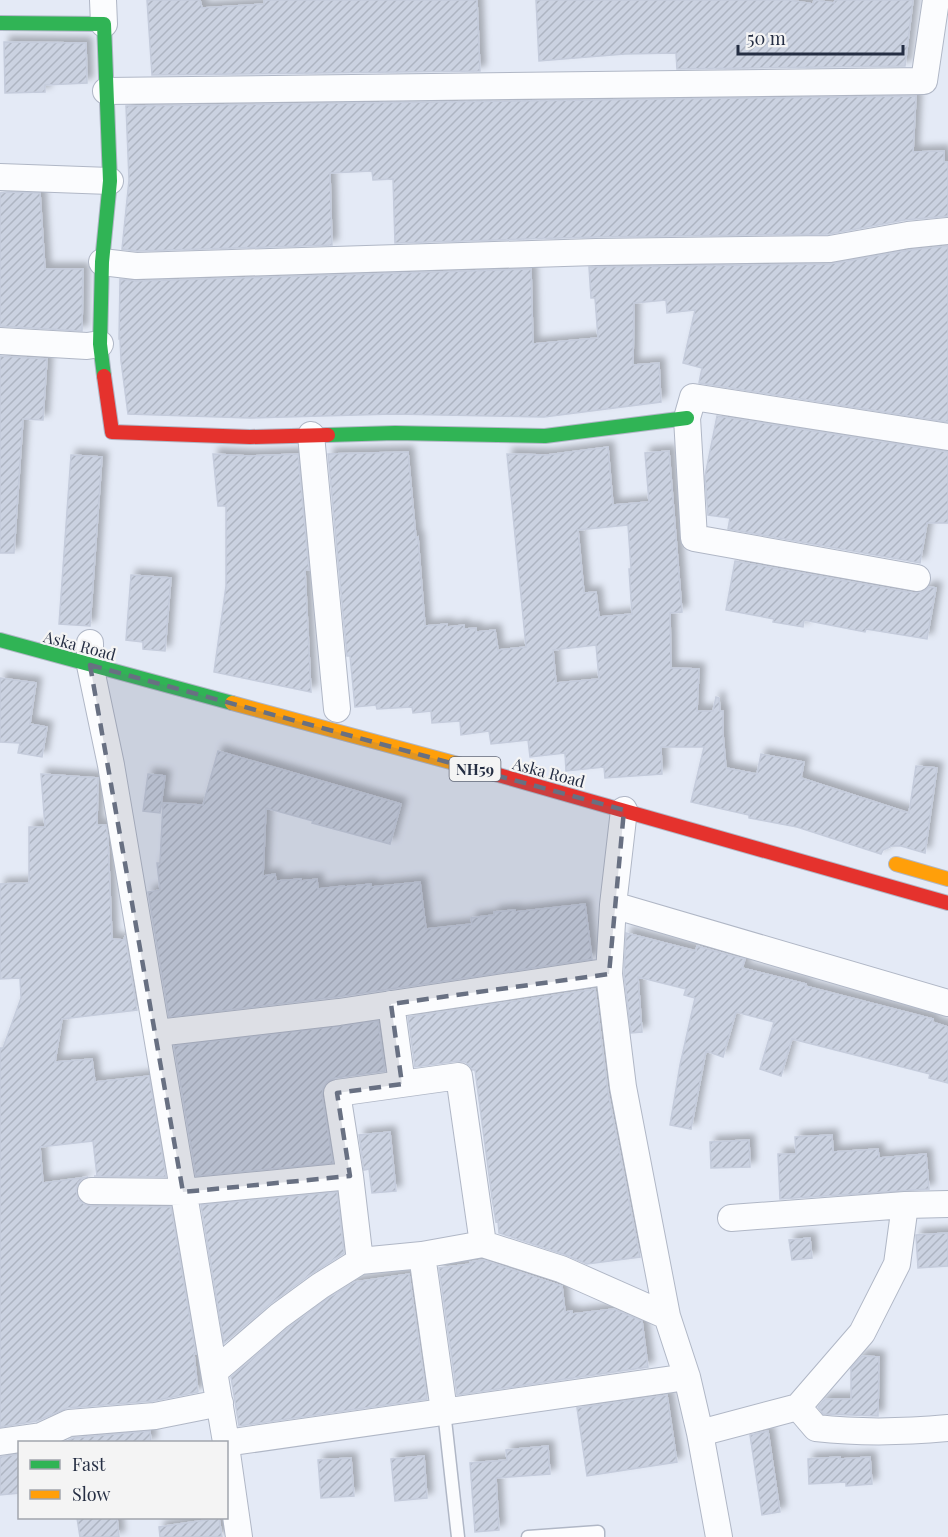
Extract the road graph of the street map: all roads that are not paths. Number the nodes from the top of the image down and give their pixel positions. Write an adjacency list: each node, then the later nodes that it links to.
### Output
1 (936, 0): 4 (street)
2 (103, 12): 3 (main road); 4 (main road)
3 (0, 23)
4 (106, 91): 6 (main road)
5 (0, 177): 6 (street)
6 (110, 181): 8 (main road)
7 (948, 231): 8 (street)
8 (102, 262): 10 (main road)
9 (0, 342): 10 (street)
10 (100, 344): 12 (main road)
11 (687, 418): 12 (main road); 13 (street); 14 (street)
12 (311, 435): 17 (street)
13 (948, 437)
14 (916, 578)
15 (0, 640): 16 (main road, Aska Road / NH59)
16 (90, 649): 18 (main road, Aska Road / NH59); 26 (street)
17 (337, 709)
18 (624, 810): 21 (main road, Aska Road / NH59); 22 (street)
19 (880, 860): 20 (main road)
20 (948, 879)
21 (948, 903)
22 (614, 905): 23 (street); 24 (street)
23 (609, 974): 25 (street); 37 (street)
24 (948, 1003)
25 (391, 1004): 26 (street); 27 (street)
26 (157, 1033): 30 (street)
27 (402, 1084): 28 (street); 34 (street)
28 (350, 1176): 30 (street); 36 (street)
29 (91, 1191): 30 (street)
30 (183, 1192): 38 (street)
31 (948, 1204): 32 (street)
32 (905, 1205): 33 (street); 41 (street)
33 (731, 1218)
34 (483, 1244): 35 (street); 37 (street)
35 (422, 1255): 36 (street); 42 (street)
36 (360, 1261): 38 (street)
37 (668, 1316): 39 (street)
38 (214, 1372): 40 (street)
39 (687, 1377): 42 (street); 44 (street)
40 (220, 1403): 45 (street); 46 (street)
41 (798, 1407): 43 (street); 44 (street)
42 (444, 1411): 47 (street); 50 (lane)
43 (948, 1428)
44 (700, 1433): 53 (street)
45 (226, 1441)
46 (0, 1442)
47 (228, 1444)
48 (228, 1460): 49 (street)
49 (238, 1537)
50 (458, 1537)
51 (528, 1537): 52 (lane)
52 (598, 1537)
53 (719, 1537)

